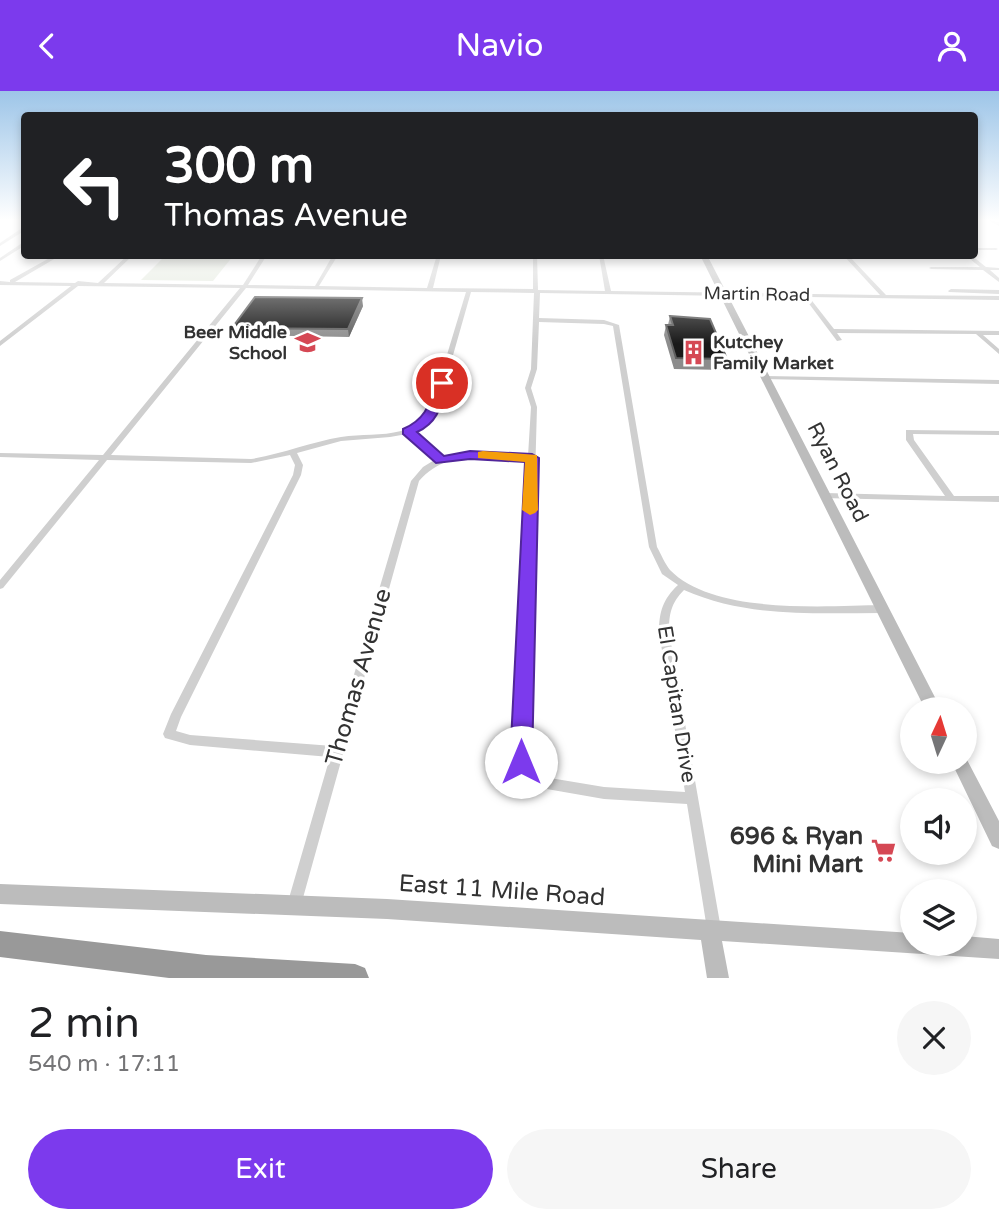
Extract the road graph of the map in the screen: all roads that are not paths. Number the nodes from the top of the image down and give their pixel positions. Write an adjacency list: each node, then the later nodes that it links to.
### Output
1 (48, 261): 15 (street)
2 (124, 261): 18 (street)
3 (260, 261): 19 (street)
4 (332, 261): 20 (street)
5 (437, 261): 21 (street)
6 (535, 261): 23 (street)
7 (602, 261): 24 (street)
8 (706, 261): 27 (main road, Ryan Road)
9 (851, 261): 29 (street)
10 (975, 261): 12 (street)
11 (931, 268): 12 (street)
12 (985, 269): 13 (street); 14 (street)
13 (999, 269)
14 (999, 280)
15 (11, 282): 16 (street, Martin Road); 17 (street, Martin Road)
16 (0, 283)
17 (79, 283): 18 (street, Martin Road); 36 (street)
18 (101, 283): 19 (street, Martin Road)
19 (243, 285): 20 (street, Martin Road); 44 (street)
20 (317, 286): 21 (street, Martin Road)
21 (430, 288): 22 (street, Martin Road)
22 (468, 289): 23 (street, Martin Road); 40 (street)
23 (536, 290): 24 (street, Martin Road); 31 (street)
24 (608, 291): 27 (street, Martin Road)
25 (951, 291): 26 (street)
26 (999, 292)
27 (723, 294): 28 (street, Martin Road); 38 (main road, Ryan Road)
28 (805, 295): 29 (street, Martin Road); 32 (street)
29 (884, 296): 30 (street, Martin Road)
30 (999, 298)
31 (536, 320): 45 (street); 51 (street)
32 (832, 331): 33 (street); 35 (street)
33 (978, 333): 34 (street); 37 (street)
34 (999, 333)
35 (839, 339)
36 (0, 344)
37 (999, 352)
38 (765, 378): 39 (street); 47 (main road, Ryan Road)
39 (999, 382)
40 (408, 431): 42 (street); 46 (street)
41 (999, 433): 48 (street)
42 (293, 453): 44 (street); 54 (street)
43 (0, 455): 44 (street)
44 (103, 458): 50 (street)
45 (532, 458): 46 (street); 56 (street)
46 (441, 460): 54 (street, Thomas Avenue)
47 (825, 496): 48 (street); 52 (main road, Ryan Road)
48 (952, 499): 49 (street)
49 (999, 499)
50 (0, 586)
51 (683, 586): 52 (street); 56 (street, El Capitan Drive)
52 (883, 609): 53 (main road, Ryan Road)
53 (927, 697)
54 (337, 752): 59 (street, Thomas Avenue)
55 (966, 774): 57 (main road)
56 (692, 798): 60 (street, El Capitan Drive)
57 (999, 840)
58 (0, 894): 59 (main road, East 11 Mile Road)
59 (294, 905): 60 (main road, East 11 Mile Road)
60 (712, 931): 62 (main road, East 11 Mile Road); 64 (main road, El Capitan Drive)
61 (0, 944): 63 (highway)
62 (999, 949)
63 (355, 978)
64 (718, 978)

